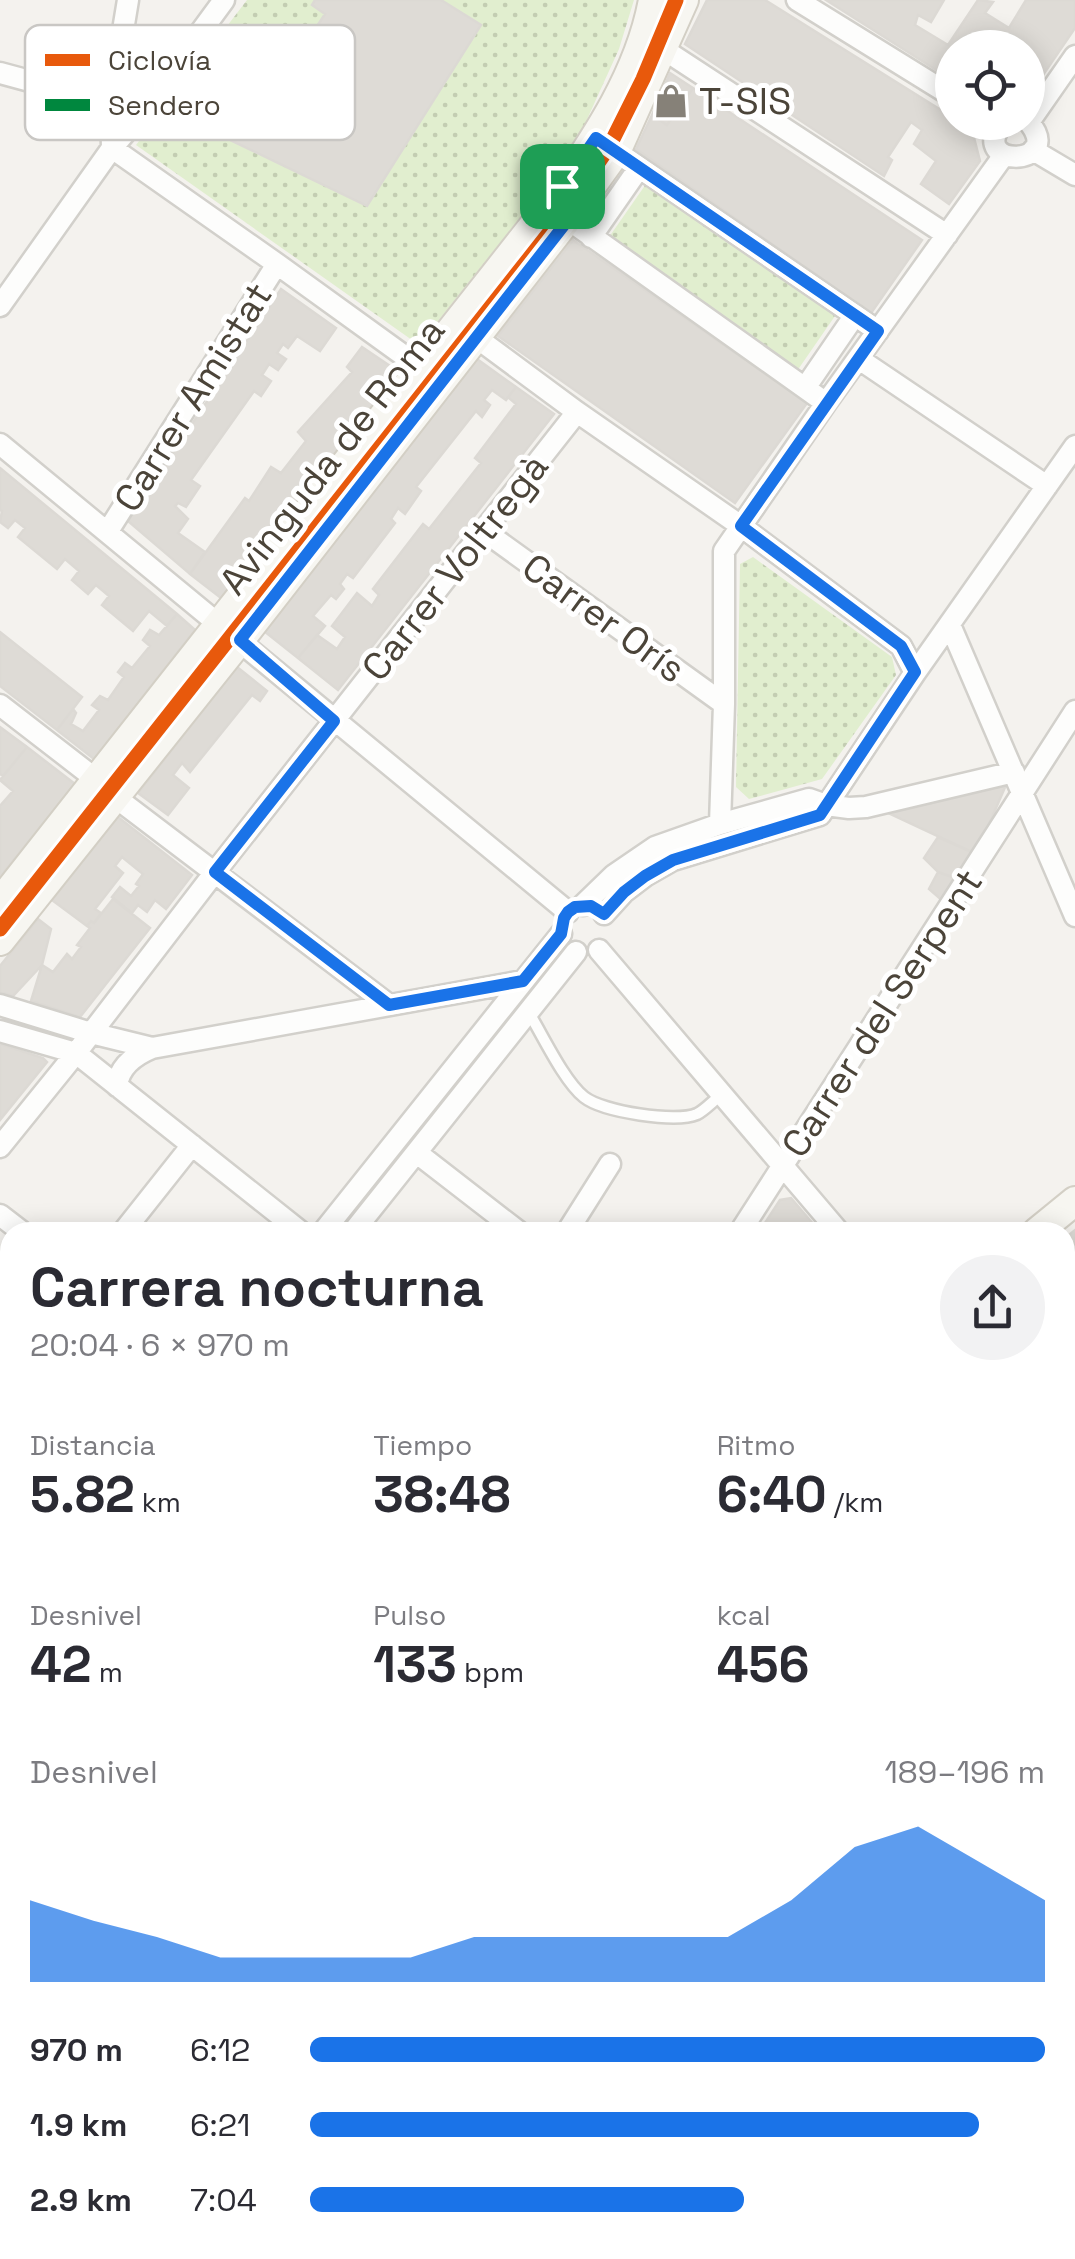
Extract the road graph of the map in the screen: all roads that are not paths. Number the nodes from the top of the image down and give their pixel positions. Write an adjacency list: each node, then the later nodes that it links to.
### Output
1 (128, 0): 6 (street)
2 (224, 0): 7 (street)
3 (653, 0): 18 (street, Avinguda de Roma)
4 (684, 0): 8 (street, Avinguda de Roma)
5 (796, 0): 12 (street)
6 (124, 25)
7 (206, 25)
8 (663, 49): 18 (street, Avinguda de Roma); 25 (street)
9 (1075, 56): 13 (street)
10 (0, 73): 11 (street)
11 (25, 80)
12 (935, 86)
13 (1045, 98)
14 (112, 140): 19 (street)
15 (119, 140): 19 (street)
16 (996, 140): 21 (street)
17 (1035, 140): 20 (street)
18 (606, 145): 22 (street); 24 (street, Avinguda de Roma)
19 (112, 148): 27 (street); 28 (street)
20 (1033, 150): 21 (street); 23 (street)
21 (1004, 155): 25 (street)
22 (639, 168): 26 (street); 29 (street)
23 (1075, 176)
24 (558, 213): 26 (street); 31 (street, Avinguda de Roma); 33 (street, Avinguda de Roma)
25 (948, 234): 30 (street)
26 (591, 237): 34 (street)
27 (277, 264): 33 (street); 41 (street, Carrer Amistat)
28 (0, 306)
29 (855, 315): 30 (street); 34 (street)
30 (878, 331): 32 (street)
31 (477, 338): 36 (street); 44 (street, Avinguda de Roma)
32 (859, 358): 35 (street); 39 (street)
33 (421, 368): 44 (street, Avinguda de Roma)
34 (805, 388): 35 (street)
35 (826, 403): 40 (street)
36 (577, 412): 40 (street); 42 (street, Carrer Voltregà)
37 (0, 444): 41 (street)
38 (1075, 446): 39 (street)
39 (1047, 486): 43 (street)
40 (741, 526): 45 (street); 47 (street)
41 (108, 531): 44 (street)
42 (484, 532): 47 (street, Carrer Orís); 50 (street, Carrer Voltregà)
43 (950, 625): 45 (street); 46 (street); 51 (street)
44 (230, 632): 50 (street); 52 (street, Avinguda de Roma)
45 (901, 646): 46 (street)
46 (915, 672): 54 (street)
47 (724, 704): 55 (street)
48 (0, 706): 52 (street)
49 (1075, 711): 53 (street, Carrer del Serpent)
50 (334, 721): 56 (street, Carrer Voltregà); 58 (street)
51 (1014, 772): 53 (street); 54 (street)
52 (106, 789): 56 (street); 57 (street, Avinguda de Roma); 62 (street, Avinguda de Roma)
53 (1023, 793): 60 (street); 79 (street, Carrer del Serpent)
54 (826, 805): 55 (street); 59 (street)
55 (720, 824): 58 (street)
56 (215, 872): 67 (street); 70 (street, Carrer Voltregà)
57 (0, 902)
58 (576, 908): 59 (street); 61 (street)
59 (604, 914): 63 (street)
60 (1075, 916)
61 (561, 934): 64 (street); 65 (street)
62 (0, 941)
63 (598, 950): 64 (street); 74 (street)
64 (576, 952): 68 (street)
65 (523, 981): 67 (street); 83 (street)
66 (0, 1005): 70 (street)
67 (389, 1005): 71 (street)
68 (529, 1012): 74 (lane); 77 (street)
69 (0, 1031): 72 (street)
70 (91, 1033): 71 (street); 72 (street, Carrer Voltregà)
71 (152, 1048): 73 (street)
72 (76, 1053): 73 (street); 76 (street, Carrer Voltregà)
73 (117, 1086): 75 (street)
74 (722, 1094): 79 (street)
75 (192, 1145): 81 (street); 82 (street)
76 (0, 1146)
77 (417, 1152): 84 (street); 85 (street)
78 (610, 1164): 86 (street)
79 (784, 1167): 87 (street, Carrer del Serpent); 88 (street)
80 (1075, 1201): 89 (street)
81 (132, 1222)
82 (288, 1222)
83 (331, 1222)
84 (361, 1222)
85 (507, 1222)
86 (573, 1222)
87 (747, 1222)
88 (831, 1222)
89 (1050, 1222)

